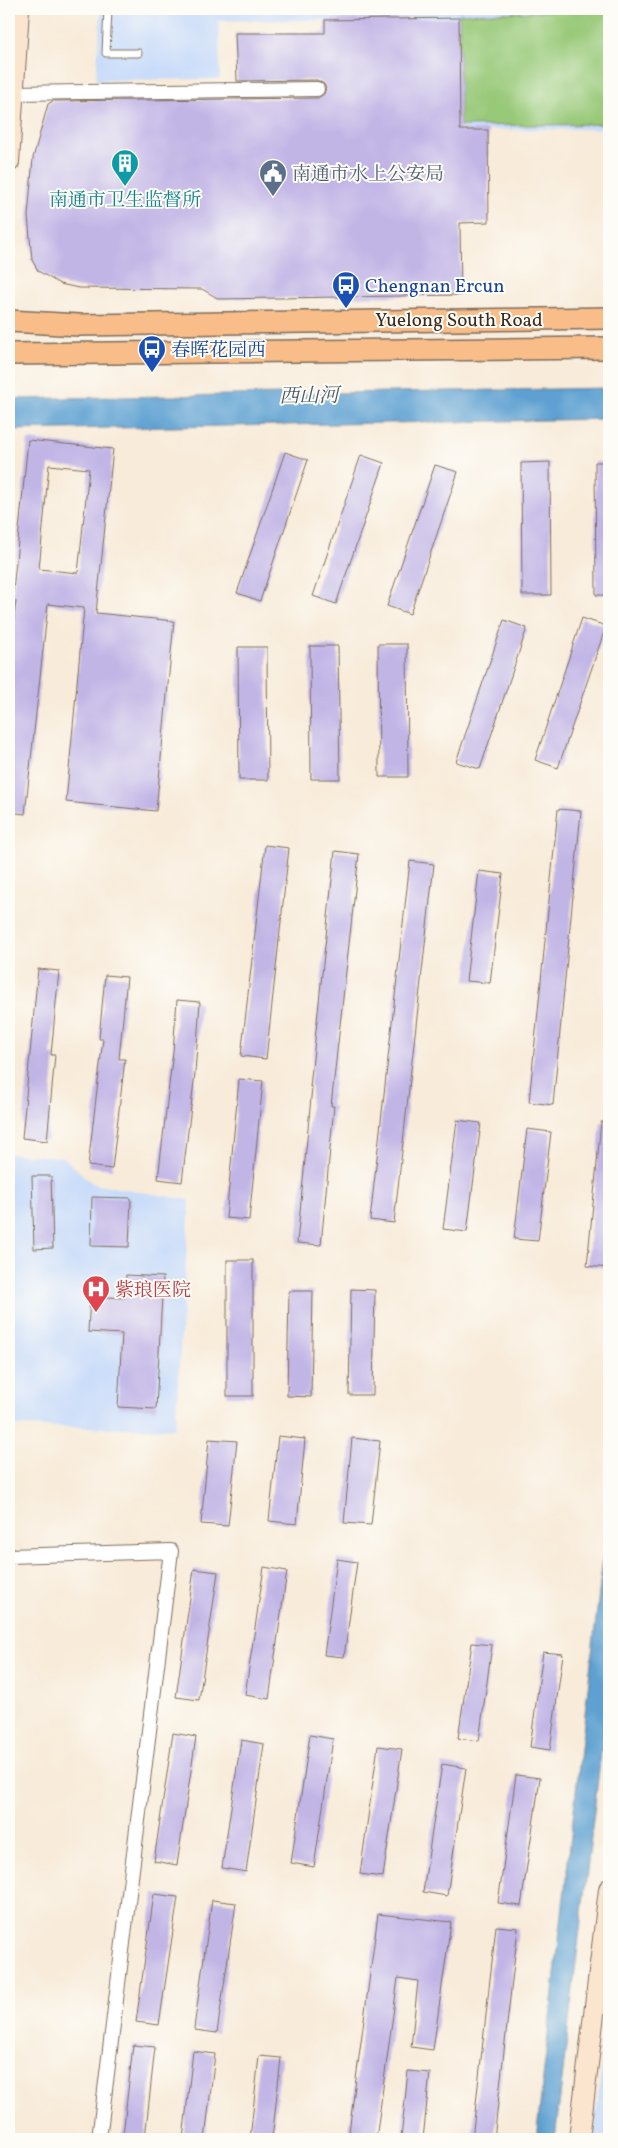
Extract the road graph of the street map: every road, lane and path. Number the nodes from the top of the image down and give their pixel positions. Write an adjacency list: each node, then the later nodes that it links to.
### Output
1 (19, 9): 5 (street)
2 (108, 9): 3 (lane)
3 (138, 53)
4 (317, 89): 5 (street)
5 (11, 93): 6 (street)
6 (9, 162)
7 (609, 318): 8 (main road, Yuelong South Road)
8 (9, 321)
9 (609, 348): 10 (main road, Yuelong South Road)
10 (9, 354)
11 (9, 1556): 13 (street)
12 (609, 1889): 14 (street)
13 (99, 2139)
14 (579, 2139)

